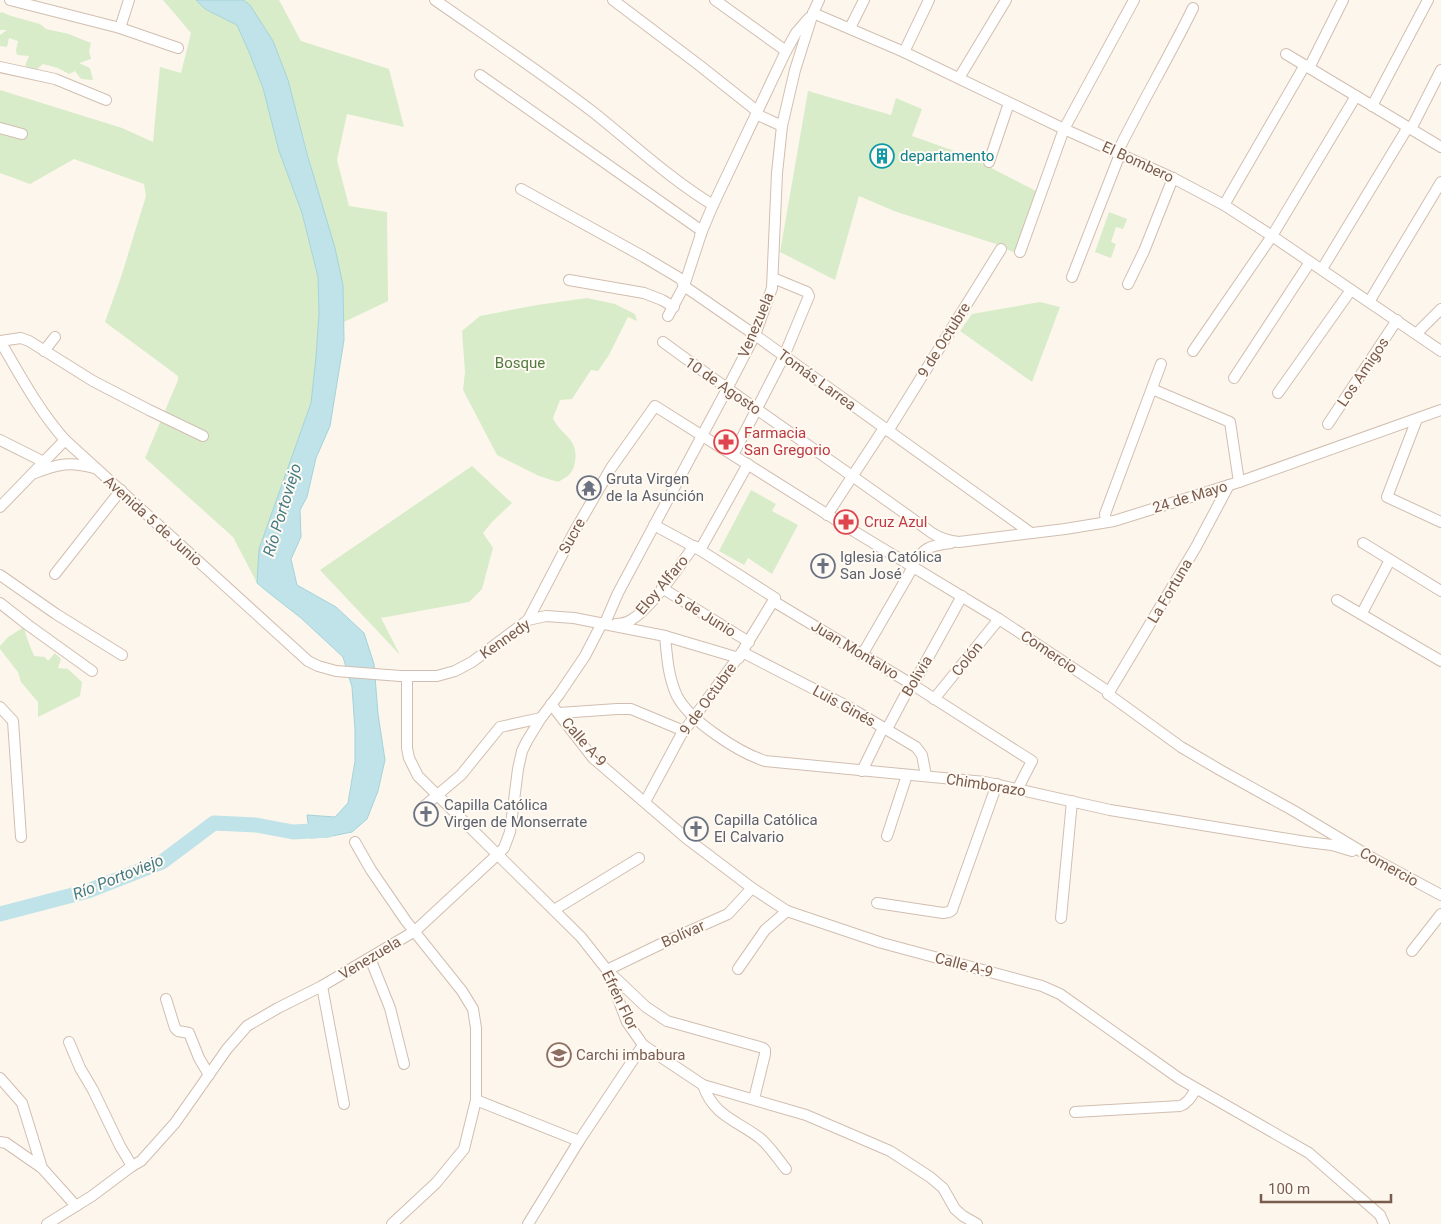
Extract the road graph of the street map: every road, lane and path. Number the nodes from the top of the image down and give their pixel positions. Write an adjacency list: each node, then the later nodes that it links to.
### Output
1 (10, 0): 15 (street)
2 (128, 0): 15 (street)
3 (435, 0): 42 (street)
4 (715, 0): 18 (street)
5 (819, 0): 14 (street, Venezuela)
6 (864, 0): 16 (street)
7 (929, 0): 19 (street)
8 (1006, 0): 25 (street)
9 (1134, 0): 34 (street)
10 (1343, 0): 22 (street)
11 (1428, 0): 29 (street)
12 (617, 1): 30 (street)
13 (1193, 8): 37 (street)
14 (813, 13): 16 (street, El Bombero); 18 (street); 31 (street, Venezuela)
15 (120, 28): 17 (street)
16 (850, 28): 19 (street, El Bombero)
17 (178, 48)
18 (786, 51): 30 (street)
19 (904, 52): 25 (street, El Bombero)
20 (1286, 54): 22 (street)
21 (0, 66): 27 (street)
22 (1307, 66): 26 (street); 43 (street)
23 (1441, 70): 33 (street)
24 (480, 75): 44 (street)
25 (959, 78): 28 (street, El Bombero)
26 (1356, 96): 29 (street); 45 (street)
27 (106, 100)
28 (1010, 103): 34 (street, El Bombero); 38 (street)
29 (1372, 106): 33 (street)
30 (756, 112): 31 (street); 42 (street)
31 (782, 126): 51 (street, Venezuela)
32 (0, 128): 35 (street)
33 (1410, 128): 36 (street); 49 (street)
34 (1064, 129): 37 (street, El Bombero); 47 (street)
35 (22, 134)
36 (1441, 147)
37 (1118, 154): 39 (street, El Bombero); 50 (street)
38 (990, 162)
39 (1173, 178): 43 (street, El Bombero); 54 (street)
40 (1441, 182): 56 (street)
41 (521, 189): 53 (street, Tomás Larrea)
42 (713, 205): 44 (street)
43 (1224, 205): 45 (street, El Bombero)
44 (702, 231): 53 (street)
45 (1272, 236): 48 (street, El Bombero); 65 (street)
46 (1001, 249): 78 (street, 9 de Octubre)
47 (1020, 252)
48 (1310, 262): 49 (street, El Bombero); 69 (street)
49 (1322, 269): 55 (street, El Bombero)
50 (1072, 277)
51 (773, 278): 60 (street, Venezuela); 67 (street)
52 (569, 280): 53 (street)
53 (682, 283): 60 (street, Tomás Larrea)
54 (1128, 284)
55 (1351, 290): 56 (street, El Bombero); 72 (street)
56 (1369, 302): 58 (street, El Bombero)
57 (1441, 310): 59 (street)
58 (1397, 320): 59 (street, El Bombero); 77 (street, Los Amigos)
59 (1416, 334): 66 (street, El Bombero)
60 (755, 335): 67 (street, Tomás Larrea); 70 (street, Venezuela)
61 (55, 337): 64 (street)
62 (0, 341): 64 (street); 82 (street, Avenida 5 de Junio)
63 (663, 342): 70 (street, 10 de Agosto)
64 (44, 350): 79 (street)
65 (1193, 351)
66 (1441, 351)
67 (784, 356): 74 (street); 78 (street, Tomás Larrea)
68 (1161, 364): 71 (street)
69 (1234, 378)
70 (727, 389): 74 (street, 10 de Agosto); 80 (street, Venezuela)
71 (1152, 389): 89 (street); 94 (street)
72 (1278, 393)
73 (655, 406): 80 (street, Comercio); 115 (street, Sucre)
74 (756, 409): 83 (street); 88 (street, 10 de Agosto)
75 (1441, 410): 76 (street, 24 de Mayo)
76 (1418, 419): 89 (street, 24 de Mayo); 95 (street)
77 (1328, 424)
78 (886, 429): 88 (street, 9 de Octubre); 93 (street, Tomás Larrea)
79 (203, 436)
80 (702, 436): 83 (street, Comercio); 96 (street, Venezuela)
81 (0, 440): 84 (street)
82 (65, 440): 84 (street); 86 (street, Avenida 5 de Junio)
83 (733, 455): 85 (street, Comercio)
84 (44, 462): 87 (street)
85 (748, 464): 92 (street, Comercio); 102 (street, Eloy Alfaro)
86 (95, 468): 87 (street); 90 (street, Avenida 5 de Junio)
87 (33, 474): 91 (street)
88 (852, 475): 92 (street, 9 de Octubre); 97 (street, 10 de Agosto)
89 (1234, 484): 94 (street, 24 de Mayo); 126 (street, La Fortuna)
90 (121, 490): 105 (street); 124 (street, Avenida 5 de Junio)
91 (0, 507)
92 (827, 515): 104 (street, Comercio)
93 (1011, 519): 98 (street, Tomás Larrea); 99 (street)
94 (1106, 522): 98 (street, 24 de Mayo)
95 (1441, 522)
96 (654, 525): 102 (street, Juan Montalvo); 116 (street, Venezuela)
97 (932, 533): 100 (street, 24 de Mayo); 104 (street)
98 (1031, 533): 99 (street, 24 de Mayo)
99 (1014, 535): 100 (street, 24 de Mayo)
100 (959, 542): 104 (street)
101 (1363, 543): 103 (street)
102 (697, 548): 107 (street, Eloy Alfaro); 110 (street, Juan Montalvo)
103 (1390, 560): 108 (street); 113 (street)
104 (912, 567): 109 (street, Comercio); 121 (street)
105 (54, 574)
106 (0, 575): 119 (street)
107 (662, 588): 116 (street, Eloy Alfaro); 118 (street, 5 de Junio)
108 (1441, 591)
109 (962, 596): 114 (street, Comercio); 125 (street, Bolivia)
110 (774, 599): 118 (street, 9 de Octubre); 121 (street, Juan Montalvo)
111 (1337, 600): 113 (street)
112 (0, 603): 123 (street)
113 (1362, 613): 122 (street)
114 (1000, 619): 126 (street, Comercio); 127 (street, Colón)
115 (528, 620): 116 (street, Kennedy); 124 (street, Kennedy)
116 (606, 624): 117 (street, Luis Ginés); 128 (street, Venezuela)
117 (665, 636): 120 (street, Luis Ginés); 131 (street, Chimborazo)
118 (749, 642): 120 (street, 9 de Octubre)
119 (122, 655)
120 (740, 655): 131 (street, 9 de Octubre); 133 (street, Luis Ginés)
121 (862, 655): 125 (street, Juan Montalvo)
122 (1441, 661)
123 (92, 671)
124 (404, 676): 141 (street, Efrén Flor)
125 (912, 685): 127 (street, Juan Montalvo); 133 (street, Bolivia)
126 (1109, 692): 145 (street, Comercio)
127 (934, 699): 140 (street, Juan Montalvo)
128 (551, 704): 130 (street, Calle A-9); 132 (street, Venezuela)
129 (0, 707): 147 (street)
130 (564, 713): 135 (street); 143 (street, Calle A-9)
131 (695, 717): 134 (street, Chimborazo); 135 (street, 9 de Octubre)
132 (540, 718): 141 (street); 150 (street, Venezuela)
133 (885, 728): 136 (street, Bolivia); 138 (street, Luis Ginés)
134 (710, 731): 135 (street); 136 (street, Chimborazo)
135 (683, 733): 143 (street, 9 de Octubre)
136 (862, 771): 137 (street, Chimborazo)
137 (907, 774): 138 (street, Chimborazo); 146 (street)
138 (926, 776): 139 (street, Chimborazo)
139 (997, 784): 140 (street, Chimborazo); 155 (street)
140 (1018, 788): 142 (street, Chimborazo)
141 (437, 796): 144 (street); 150 (street, Efrén Flor)
142 (1072, 801): 149 (street, Chimborazo); 159 (street)
143 (645, 802): 153 (street, Calle A-9)
144 (422, 808)
145 (1317, 825): 149 (street); 152 (street, Comercio)
146 (887, 836)
147 (21, 837)
148 (355, 842): 160 (street)
149 (1306, 842): 152 (street, Chimborazo)
150 (497, 855): 156 (street, Efrén Flor); 160 (street, Venezuela)
151 (639, 858): 156 (street)
152 (1374, 859): 154 (street, Comercio)
153 (752, 888): 157 (street, Calle A-9); 164 (street, Bolívar)
154 (1441, 895)
155 (877, 903)
156 (554, 910): 164 (street, Efrén Flor)
157 (787, 911): 163 (street); 173 (street, Calle A-9)
158 (1441, 914): 161 (street)
159 (1062, 918)
160 (415, 931): 162 (street, Venezuela); 175 (street)
161 (1412, 951)
162 (370, 958): 165 (street, Venezuela); 169 (street)
163 (738, 969)
164 (607, 970): 168 (street, Efrén Flor); 174 (street)
165 (322, 986): 170 (street, Venezuela); 176 (street)
166 (166, 998): 170 (street)
167 (69, 1042): 180 (street)
168 (643, 1045): 172 (street, Efrén Flor); 178 (street)
169 (404, 1064)
170 (209, 1075): 180 (street, Venezuela)
171 (0, 1078): 181 (street)
172 (703, 1085): 174 (street, Efrén Flor); 182 (street)
173 (1196, 1089): 177 (street); 188 (street, Calle A-9)
174 (754, 1099): 187 (street, Efrén Flor)
175 (476, 1100): 178 (street); 185 (street)
176 (344, 1104)
177 (1075, 1112)
178 (579, 1141): 186 (street)
179 (0, 1142): 181 (street)
180 (132, 1166): 183 (street, Venezuela)
181 (42, 1168): 183 (street)
182 (786, 1168)
183 (76, 1206): 184 (street, Venezuela)
184 (47, 1224)
185 (392, 1224)
186 (528, 1224)
187 (977, 1224)
188 (1384, 1224)

